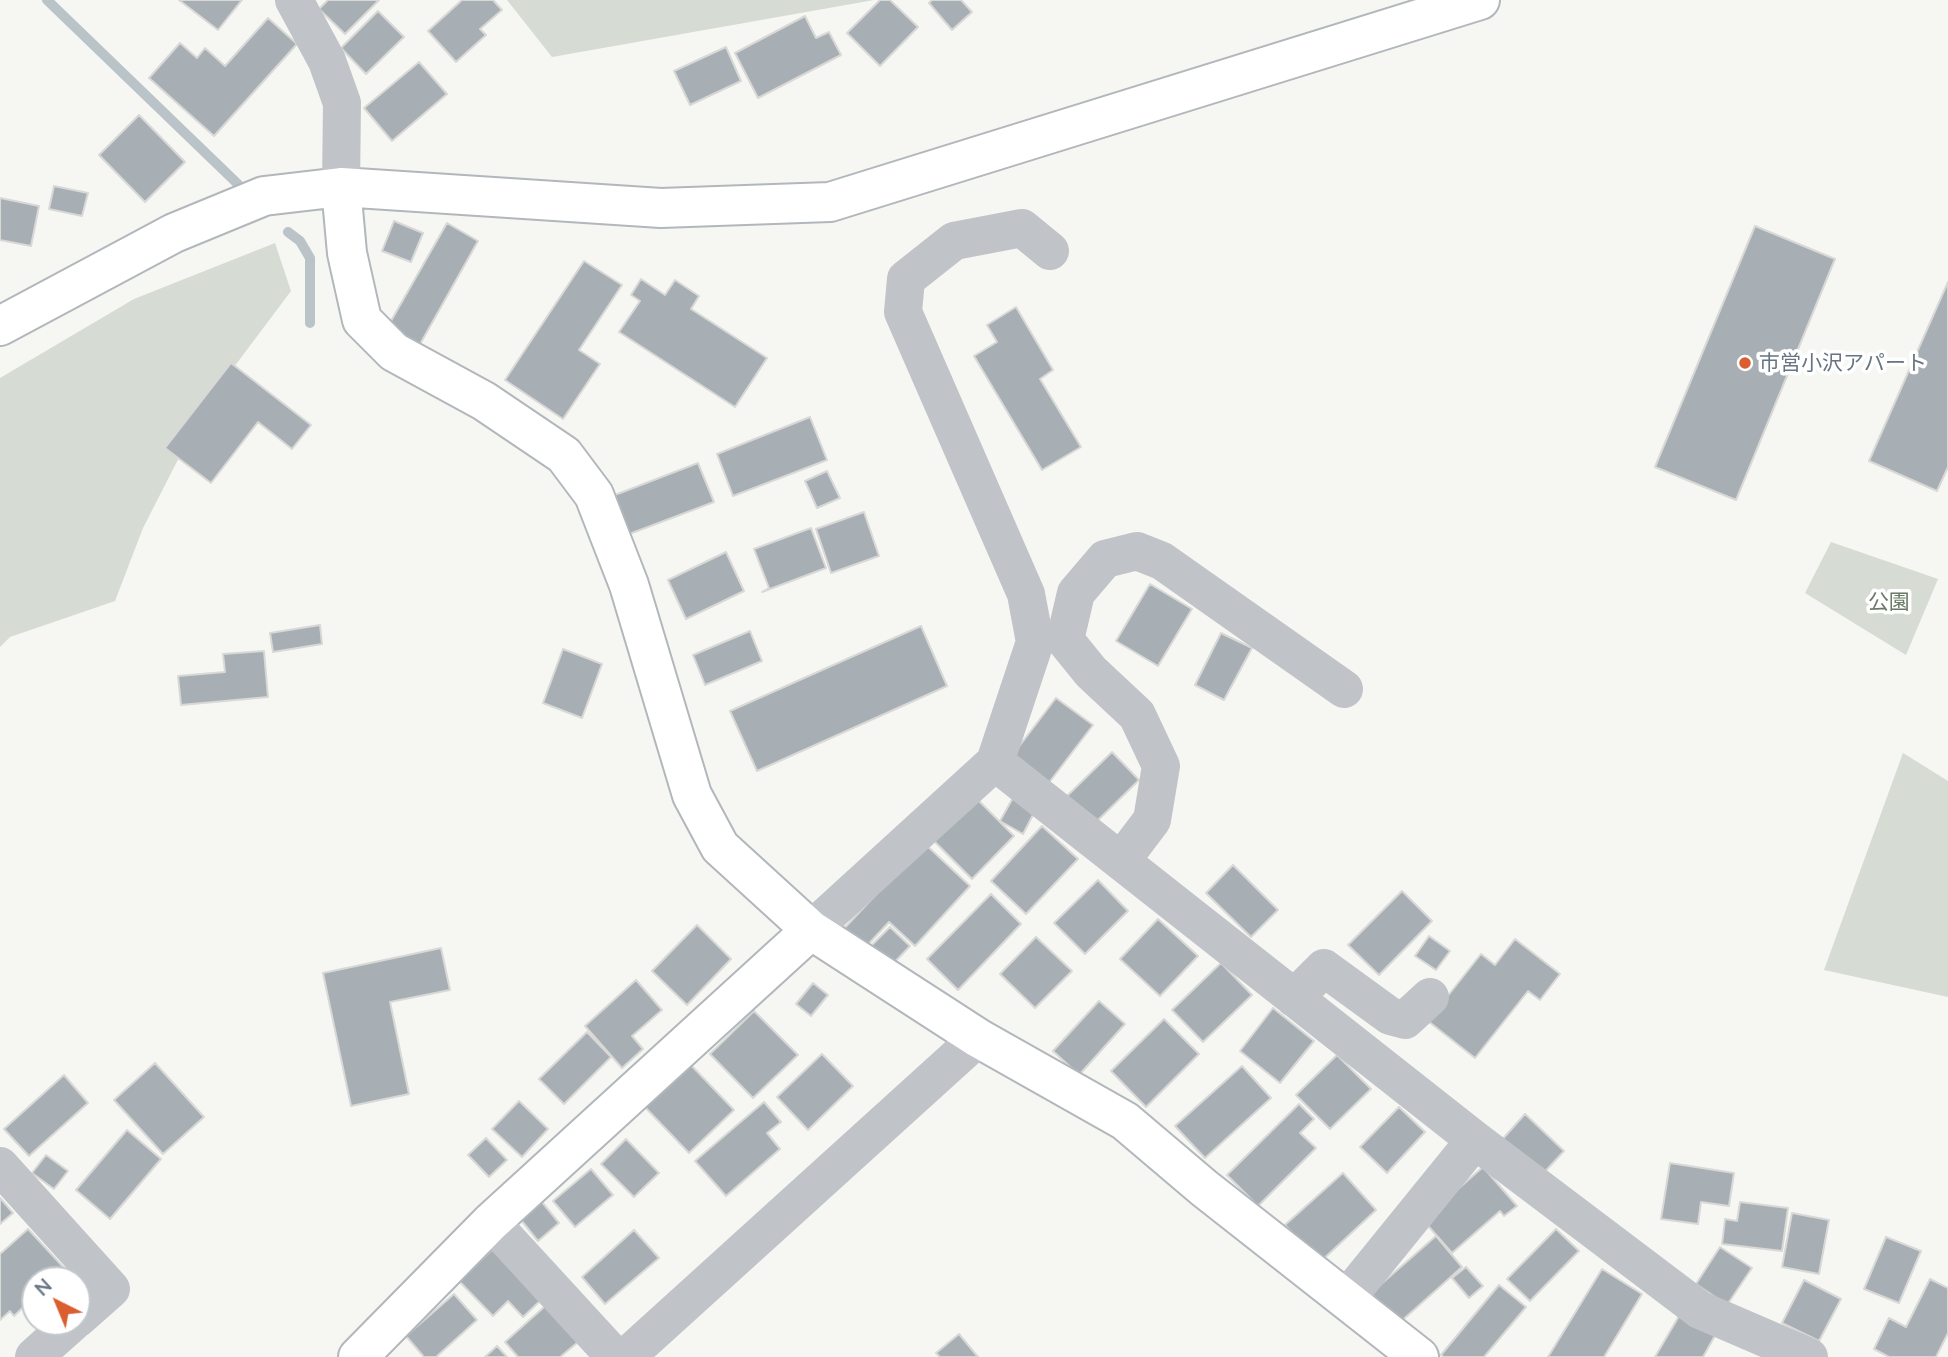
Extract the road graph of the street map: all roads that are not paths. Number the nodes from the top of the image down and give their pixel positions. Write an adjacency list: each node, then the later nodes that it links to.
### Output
1 (294, 0): 3 (street)
2 (1479, 0): 3 (street)
3 (341, 187): 5 (street); 9 (street)
4 (1050, 251): 7 (street)
5 (0, 326)
6 (1344, 689): 8 (street)
7 (995, 762): 8 (street); 9 (street)
8 (1121, 861): 11 (street)
9 (811, 930): 12 (street); 15 (street)
10 (1430, 997): 11 (street)
11 (1294, 998): 13 (street)
12 (978, 1038): 18 (street); 24 (street)
13 (1475, 1140): 18 (street); 26 (street)
14 (0, 1166): 16 (street)
15 (491, 1222): 22 (street); 23 (street)
16 (90, 1266)
17 (91, 1267): 19 (street)
18 (1346, 1299): 25 (street)
19 (91, 1306)
20 (57, 1336): 21 (street)
21 (34, 1357)
22 (358, 1357)
23 (615, 1357)
24 (626, 1357)
25 (1419, 1357)
26 (1809, 1357)

